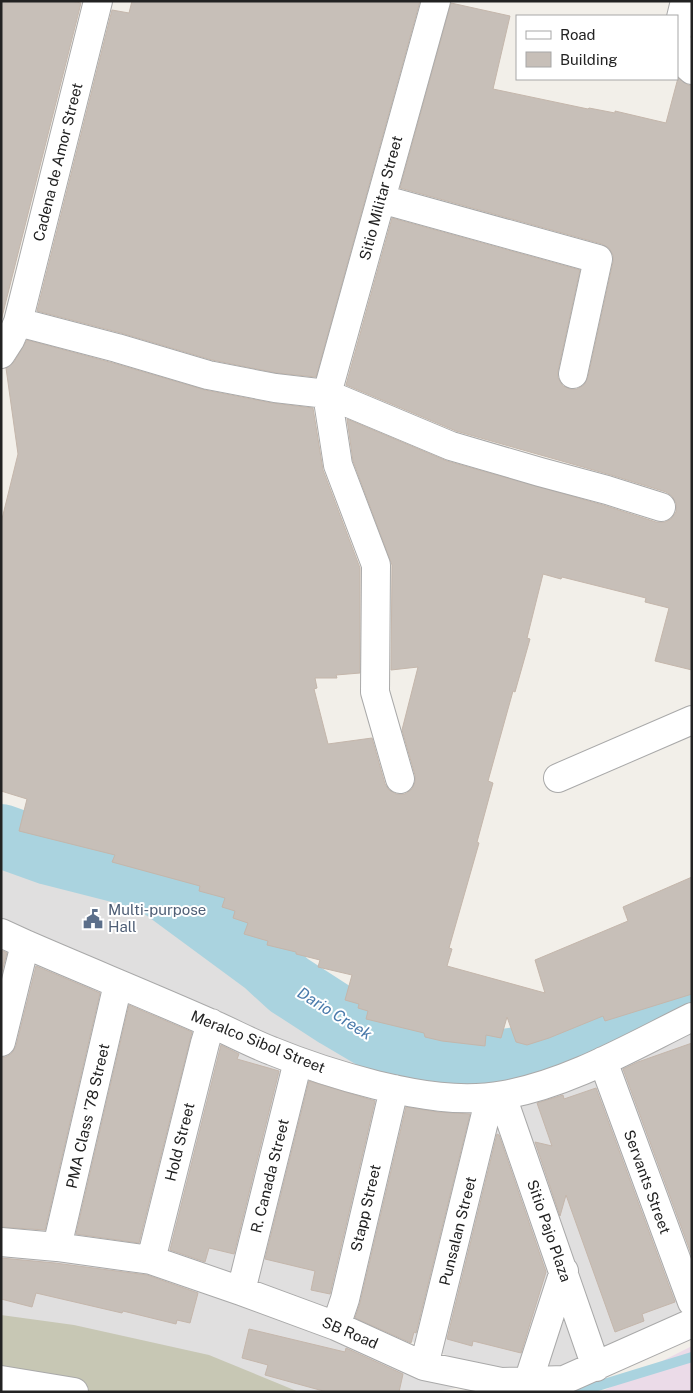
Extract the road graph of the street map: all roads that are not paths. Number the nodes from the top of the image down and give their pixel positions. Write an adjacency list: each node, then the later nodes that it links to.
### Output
1 (98, 1): 8 (street, Cadena de Amor Street)
2 (436, 1): 7 (street, Sitio Militar Street)
3 (685, 1): 4 (street)
4 (678, 30)
5 (678, 44): 6 (street)
6 (692, 70)
7 (381, 200): 10 (street); 11 (street, Sitio Militar Street)
8 (18, 322): 9 (street, Cadena de Amor Street); 11 (street)
9 (1, 354)
10 (573, 374)
11 (327, 394): 12 (street); 15 (street)
12 (661, 507)
13 (692, 720): 14 (street)
14 (558, 778)
15 (400, 779)
16 (1, 932): 17 (street, Meralco Sibol Street)
17 (25, 944): 18 (street, Meralco Sibol Street); 21 (street)
18 (118, 984): 20 (street, Meralco Sibol Street); 27 (street, PMA Class '78 Street)
19 (692, 1017): 23 (street, Meralco Sibol Street)
20 (211, 1023): 22 (street, Meralco Sibol Street); 28 (street, Hold Street)
21 (1, 1042)
22 (298, 1061): 24 (street, Meralco Sibol Street); 30 (street, R. Canada Street)
23 (602, 1061): 25 (street, Meralco Sibol Street); 31 (street, Servants Street)
24 (394, 1090): 25 (street, Meralco Sibol Street); 33 (street, Stapp Street)
25 (496, 1096): 29 (street, Sitio Pajo Plaza); 34 (street, Punsalan Street)
26 (1, 1242): 27 (street, SB Road)
27 (57, 1247): 28 (street, SB Road)
28 (151, 1260): 30 (street, SB Road)
29 (564, 1271): 35 (street, Sitio Pajo Plaza); 37 (street)
30 (241, 1291): 33 (street, SB Road)
31 (692, 1302)
32 (692, 1323): 35 (street, SB Road)
33 (336, 1326): 34 (street, SB Road)
34 (424, 1366): 38 (street, SB Road)
35 (596, 1366): 37 (street, SB Road)
36 (1, 1380): 39 (street)
37 (528, 1382): 38 (street, SB Road)
38 (501, 1387)
39 (74, 1392)

